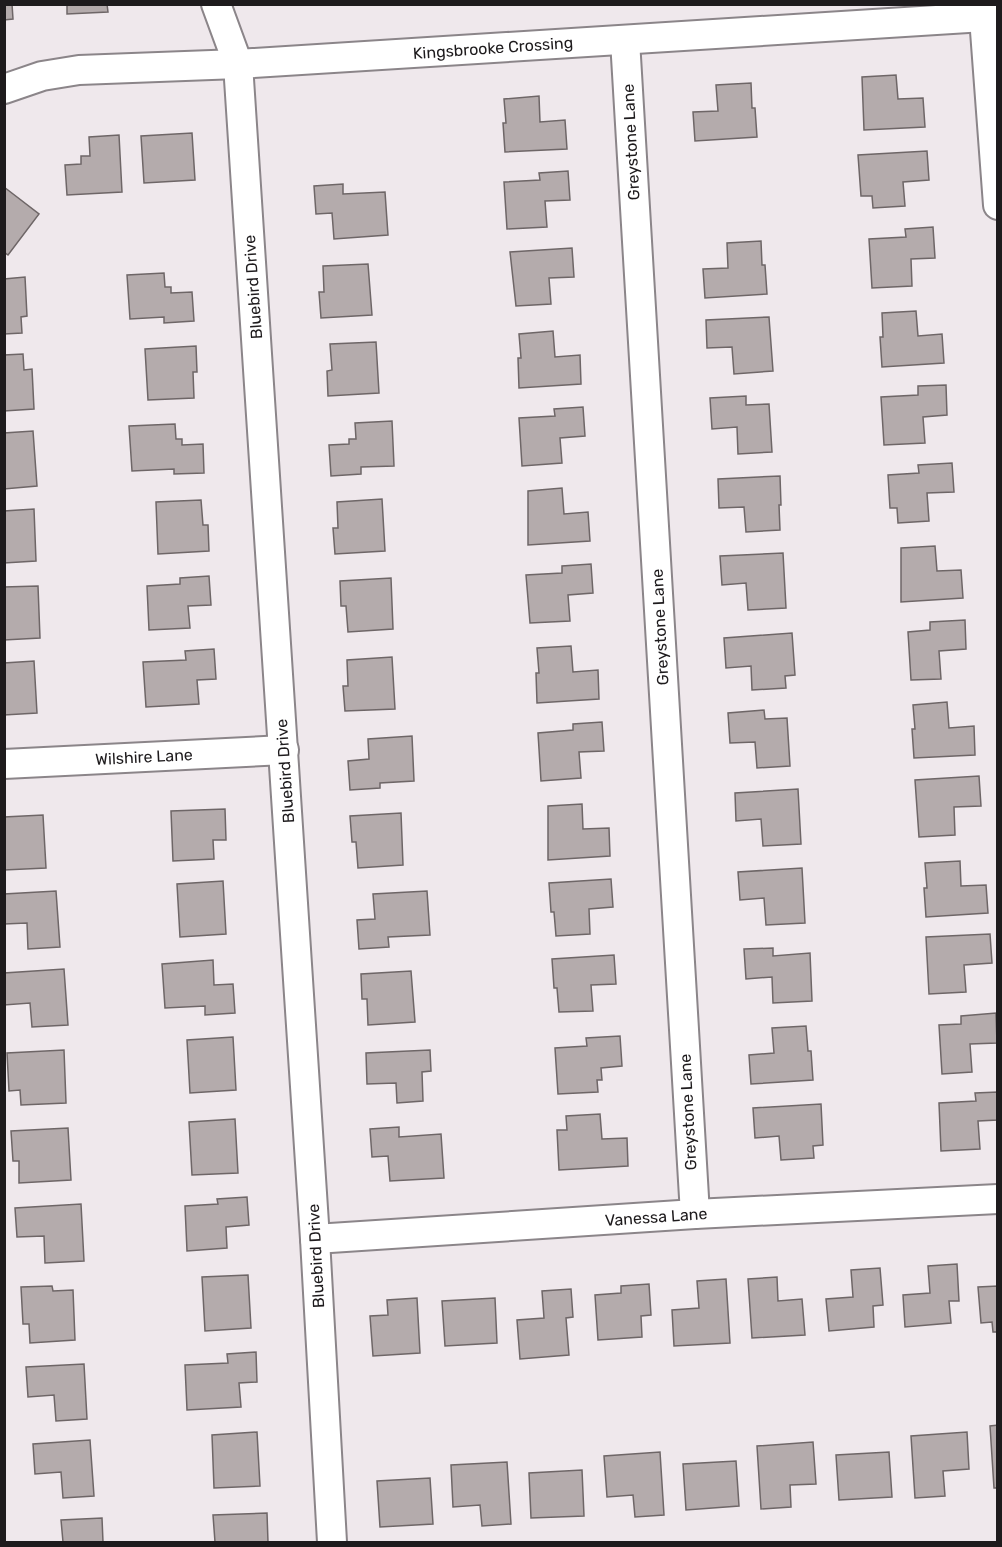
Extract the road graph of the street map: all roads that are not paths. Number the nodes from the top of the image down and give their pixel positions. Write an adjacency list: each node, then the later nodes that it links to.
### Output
1 (216, 4): 4 (street, Bluebird Drive)
2 (983, 11): 3 (street, Kingsbrooke Crossing); 6 (street)
3 (625, 40): 4 (street, Kingsbrooke Crossing); 10 (street, Greystone Lane)
4 (238, 64): 5 (street, Kingsbrooke Crossing); 7 (street, Bluebird Drive)
5 (4, 89)
6 (998, 205)
7 (284, 750): 8 (street, Wilshire Lane); 11 (street, Bluebird Drive)
8 (4, 764)
9 (998, 1198): 10 (street, Vanessa Lane)
10 (694, 1214): 11 (street, Vanessa Lane)
11 (315, 1239): 12 (street, Bluebird Drive)
12 (332, 1542)

